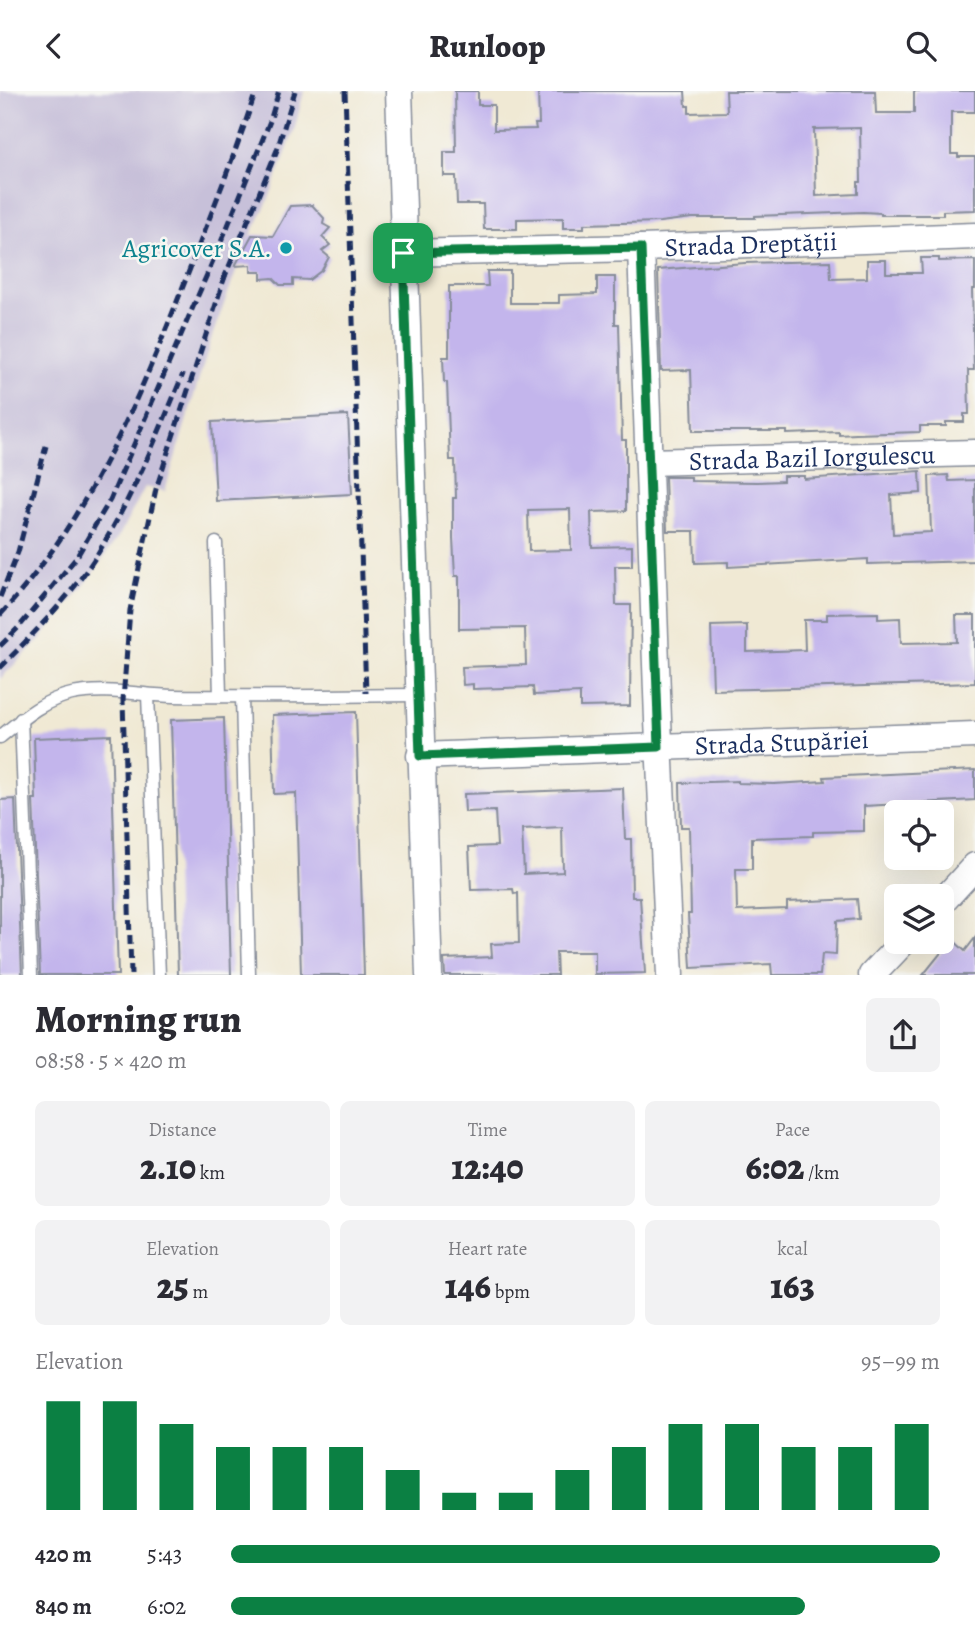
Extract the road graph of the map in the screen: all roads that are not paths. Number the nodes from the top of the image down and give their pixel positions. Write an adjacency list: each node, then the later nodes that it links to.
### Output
1 (399, 91): 4 (street)
2 (975, 236): 3 (street, Strada Dreptății)
3 (641, 248): 4 (street, Strada Dreptății); 6 (street)
4 (403, 253): 9 (street)
5 (975, 453): 6 (street, Strada Bazil Iorgulescu)
6 (649, 462): 15 (street)
7 (216, 543): 10 (lane)
8 (148, 695): 10 (lane); 12 (lane); 21 (lane)
9 (418, 695): 11 (lane); 16 (street)
10 (220, 696): 11 (lane)
11 (242, 697): 22 (lane)
12 (21, 719): 14 (lane); 20 (lane)
13 (975, 735): 15 (street, Strada Stupăriei)
14 (0, 737)
15 (659, 747): 16 (street, Strada Stupăriei); 24 (street)
16 (420, 756): 23 (street)
17 (974, 870): 18 (street)
18 (954, 890)
19 (892, 954): 25 (street)
20 (32, 975)
21 (159, 975)
22 (248, 975)
23 (429, 975)
24 (670, 975)
25 (872, 975)

